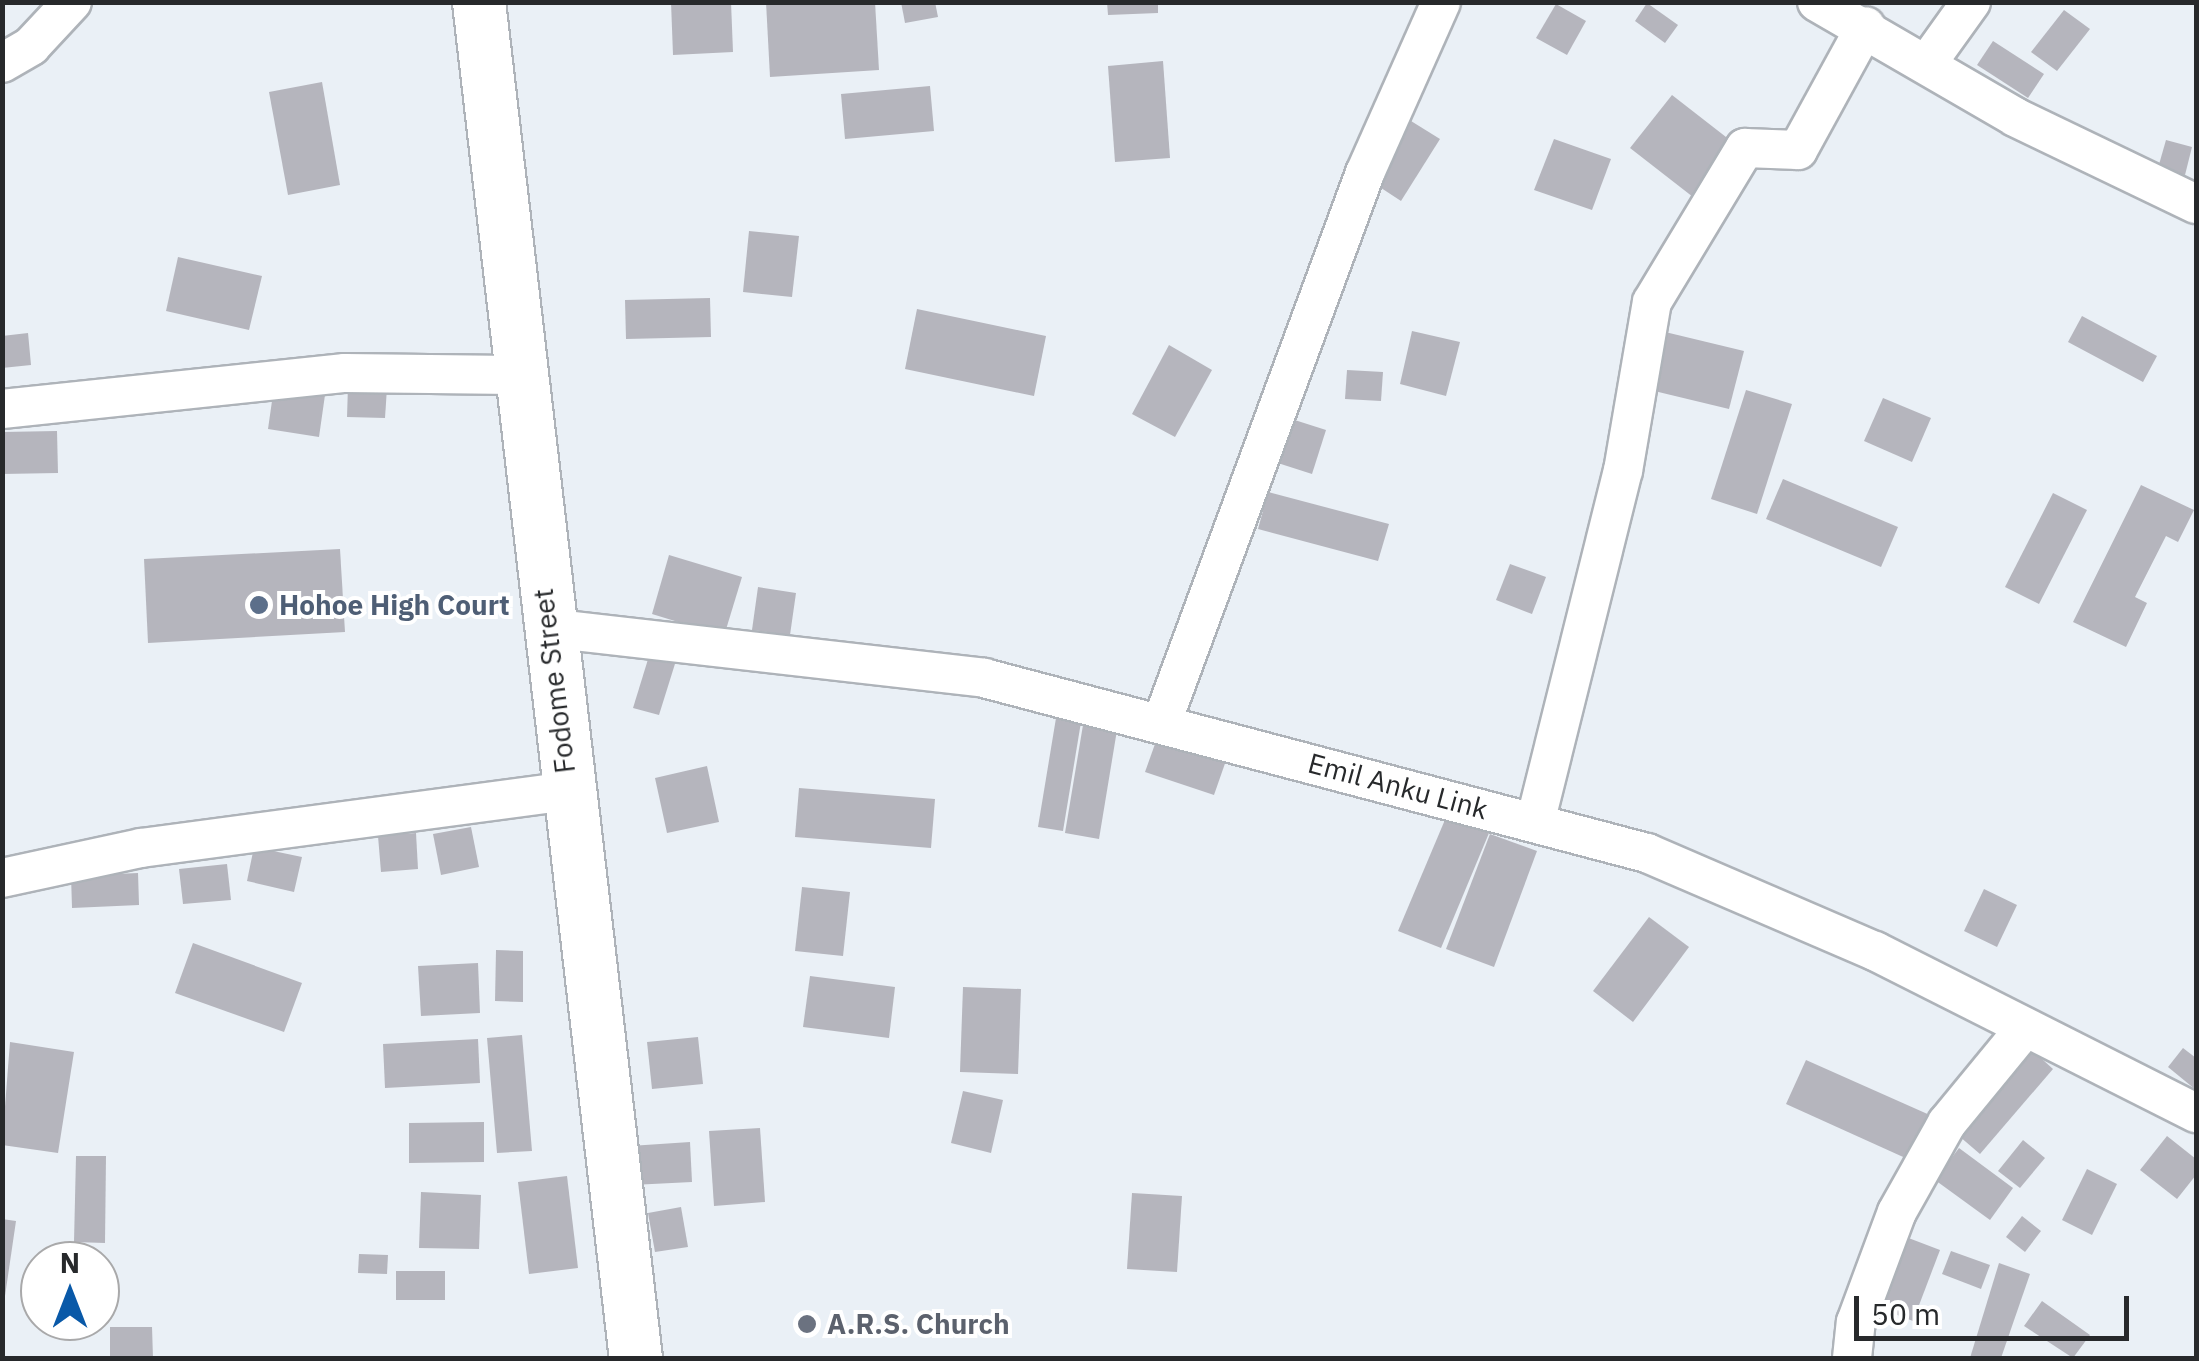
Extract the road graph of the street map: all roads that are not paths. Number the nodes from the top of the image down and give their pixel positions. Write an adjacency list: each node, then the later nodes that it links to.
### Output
1 (72, 2): 8 (street)
2 (479, 2): 10 (street, Fodome Street)
3 (1441, 2): 13 (street)
4 (1817, 2): 6 (street)
5 (1971, 2): 7 (street)
6 (1866, 26): 7 (street); 15 (street)
7 (1928, 62): 9 (street)
8 (2, 63)
9 (2196, 204)
10 (519, 374): 11 (street); 12 (street, Fodome Street)
11 (2, 409)
12 (548, 628): 13 (street, Emil Anku Link); 14 (street, Fodome Street)
13 (1162, 722): 15 (street, Emil Anku Link)
14 (568, 791): 16 (street); 19 (street, Fodome Street)
15 (1535, 823): 17 (street, Emil Anku Link)
16 (2, 878)
17 (2025, 1028): 18 (street, Emil Anku Link); 20 (street)
18 (2196, 1113)
19 (636, 1358)
20 (1852, 1358)

